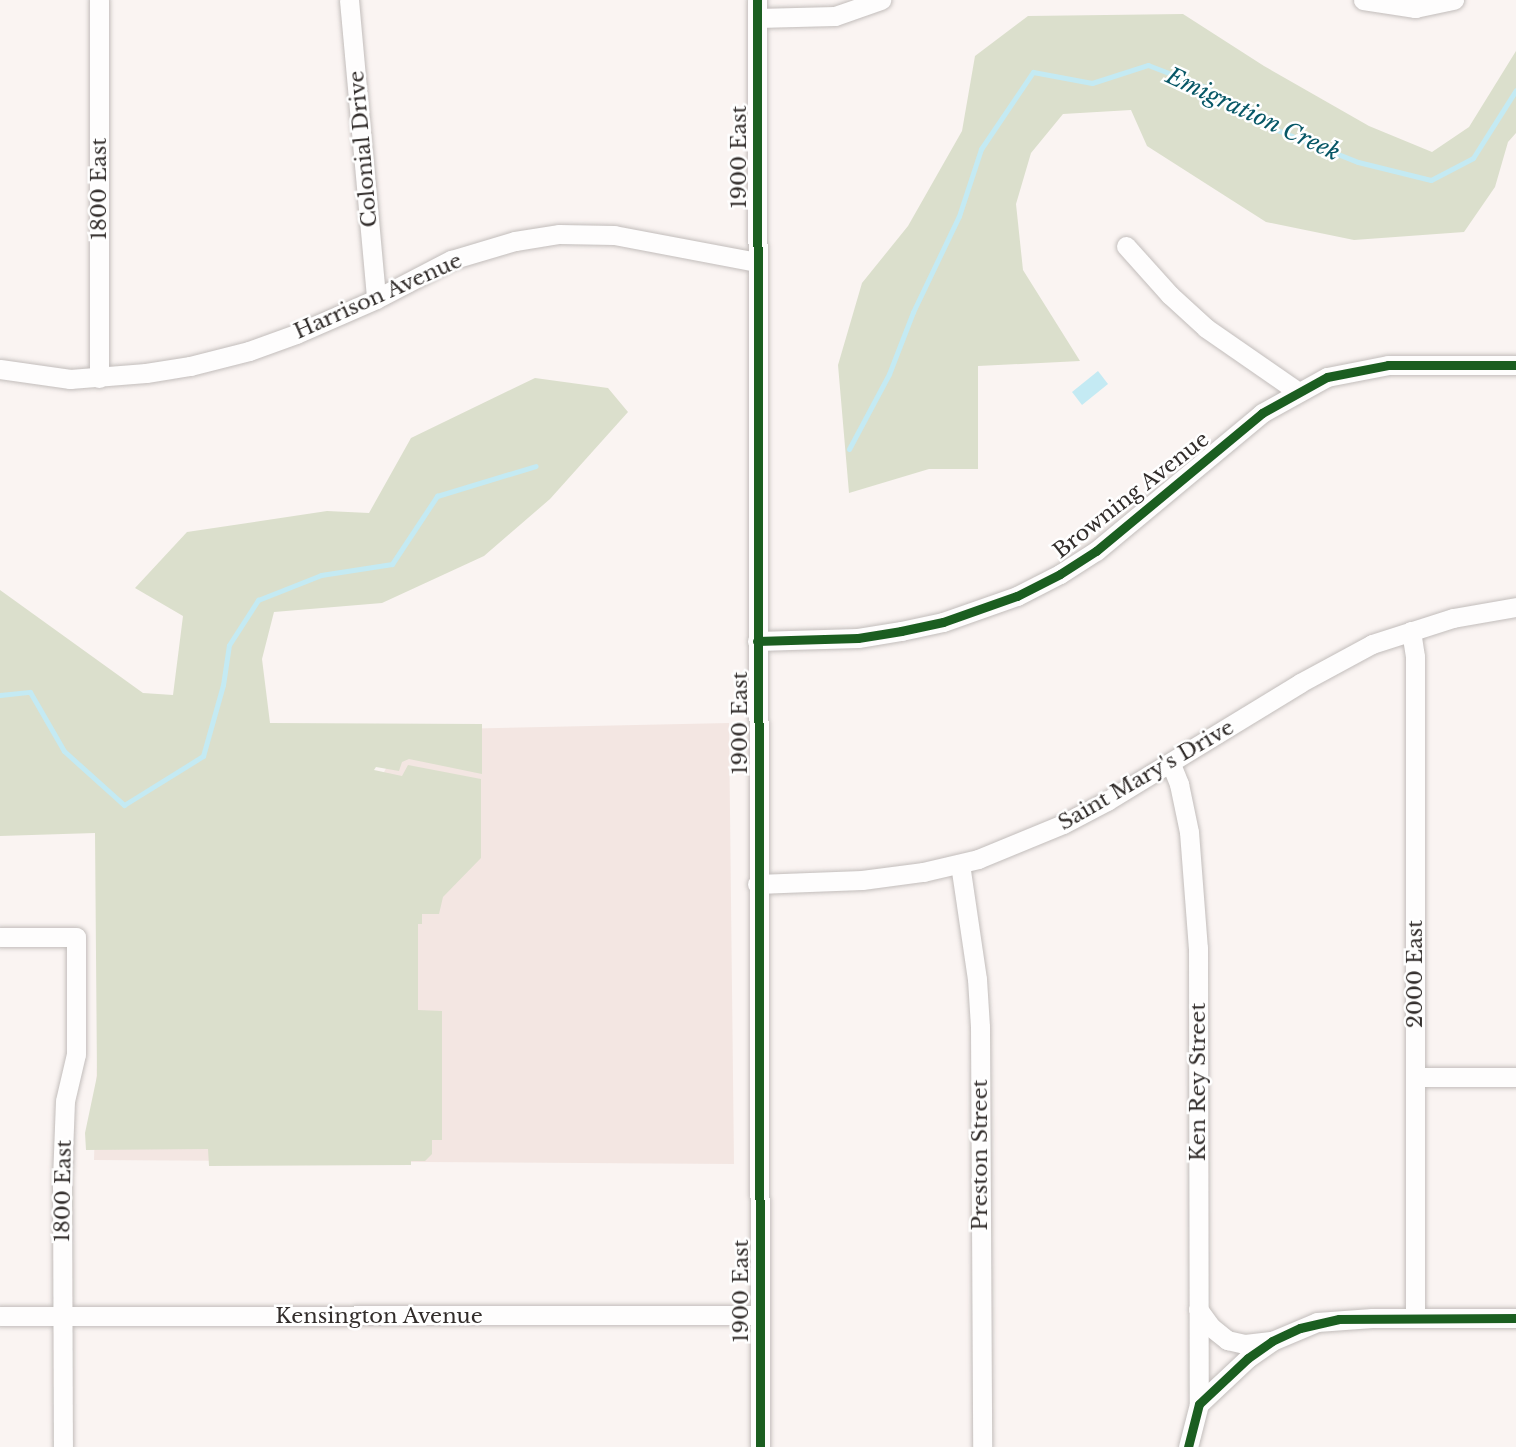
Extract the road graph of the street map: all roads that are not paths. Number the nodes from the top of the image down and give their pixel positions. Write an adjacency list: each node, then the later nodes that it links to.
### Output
1 (99, 0): 12 (street, 1800 East)
2 (348, 0): 9 (street, Colonial Drive)
3 (881, 0): 6 (street)
4 (1363, 0): 5 (street)
5 (1454, 0)
6 (757, 9): 8 (street, 1900 East)
7 (1126, 246): 13 (street)
8 (757, 262): 9 (street, Harrison Avenue); 16 (street, 1900 East)
9 (376, 299): 12 (street, Harrison Avenue)
10 (1516, 365): 13 (street, Browning Avenue)
11 (0, 369): 12 (street, Harrison Avenue)
12 (99, 378)
13 (1297, 391): 16 (street, Browning Avenue)
14 (1516, 607): 15 (street, Saint Mary's Drive)
15 (1411, 631): 17 (street, Saint Mary's Drive); 21 (street, 2000 East)
16 (757, 641): 19 (street, 1900 East)
17 (1171, 764): 18 (street, Saint Mary's Drive); 23 (street, Ken Rey Street)
18 (960, 864): 19 (street, Saint Mary's Drive); 33 (street, Preston Street)
19 (757, 884): 24 (street, 1900 East)
20 (0, 937): 26 (street, 1800 East)
21 (1415, 1077): 22 (street); 27 (street, 2000 East)
22 (1516, 1077)
23 (1198, 1309): 29 (street); 30 (street, Ken Rey Street)
24 (759, 1315): 26 (street, Kensington Avenue); 32 (street, 1900 East)
25 (0, 1316): 26 (street, Kensington Avenue)
26 (62, 1317): 31 (street, 1800 East)
27 (1415, 1317): 28 (street); 29 (street)
28 (1516, 1318)
29 (1272, 1340): 30 (street)
30 (1199, 1404): 34 (street, Ken Rey Street)
31 (63, 1447)
32 (760, 1447)
33 (982, 1447)
34 (1188, 1447)

